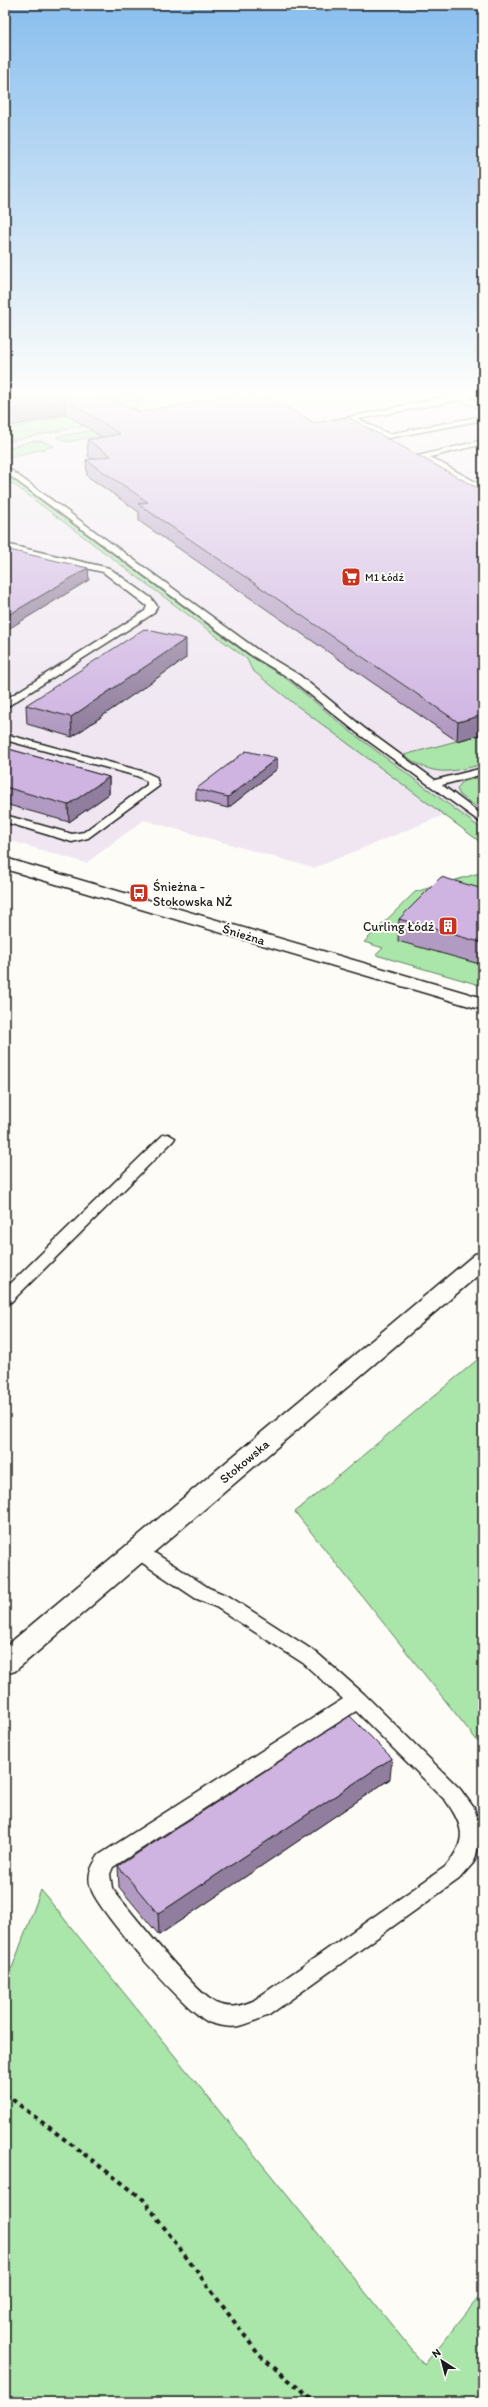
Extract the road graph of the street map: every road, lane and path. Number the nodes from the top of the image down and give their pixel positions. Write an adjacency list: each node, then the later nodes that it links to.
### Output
1 (54, 504): 6 (lane)
2 (5, 547): 3 (lane)
3 (5, 705)
4 (5, 737): 7 (lane)
5 (483, 771): 6 (lane)
6 (433, 784): 8 (lane)
7 (5, 818)
8 (483, 821)
9 (5, 863): 10 (street, Śnieżna)
10 (483, 1004)
11 (168, 1138): 13 (lane)
12 (480, 1265): 14 (street, Stokowska)
13 (5, 1298)
14 (138, 1551): 15 (street, Stokowska); 16 (lane)
15 (5, 1663)
16 (357, 1700): 16 (lane)
17 (5, 2094): 18 (path)
18 (315, 2402)

